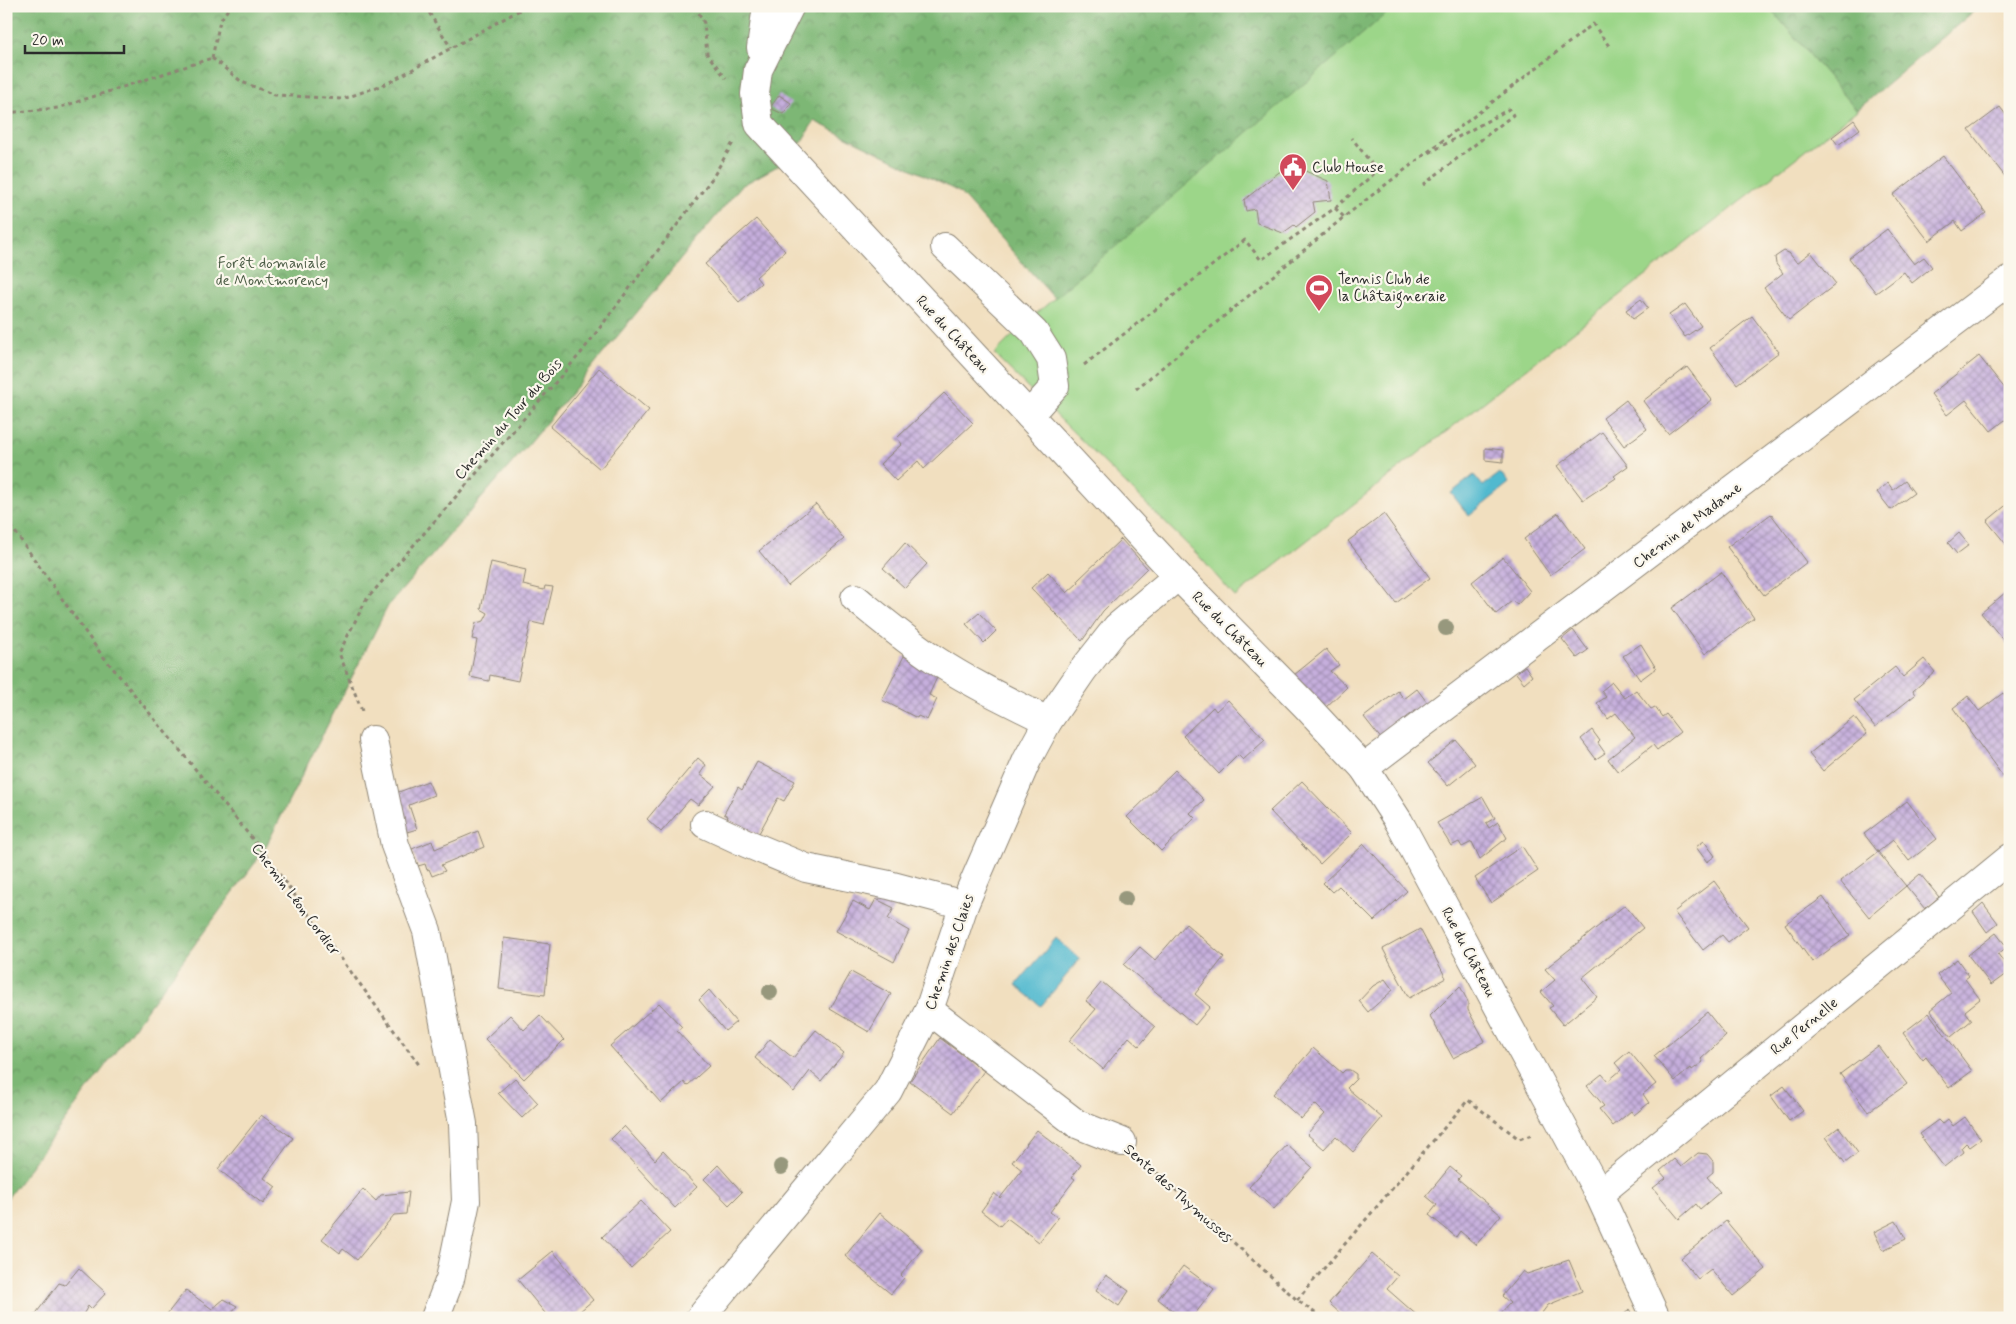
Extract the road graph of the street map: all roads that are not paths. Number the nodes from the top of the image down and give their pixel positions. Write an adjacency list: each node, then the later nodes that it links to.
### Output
1 (767, 6): 3 (street)
2 (790, 6): 3 (street, Rue du Château)
3 (758, 70): 6 (street, Rue du Château)
4 (945, 247): 6 (street)
5 (2010, 280): 11 (street, Chemin de Madame)
6 (1028, 415): 7 (street, Rue du Château)
7 (1178, 576): 9 (street, Chemin des Claies); 11 (street, Rue du Château)
8 (855, 598): 9 (street)
9 (1048, 721): 14 (street, Chemin des Claies)
10 (373, 740): 18 (street)
11 (1364, 768): 17 (street, Rue du Château)
12 (705, 824): 14 (street)
13 (2010, 858): 17 (street, Rue Pernelle)
14 (964, 905): 15 (street, Chemin des Claies)
15 (929, 1010): 16 (street, Sente des Thymusses); 19 (street, Chemin des Claies)
16 (1122, 1142)
17 (1599, 1194): 20 (street, Rue du Château)
18 (435, 1318)
19 (700, 1318)
20 (1656, 1318)

